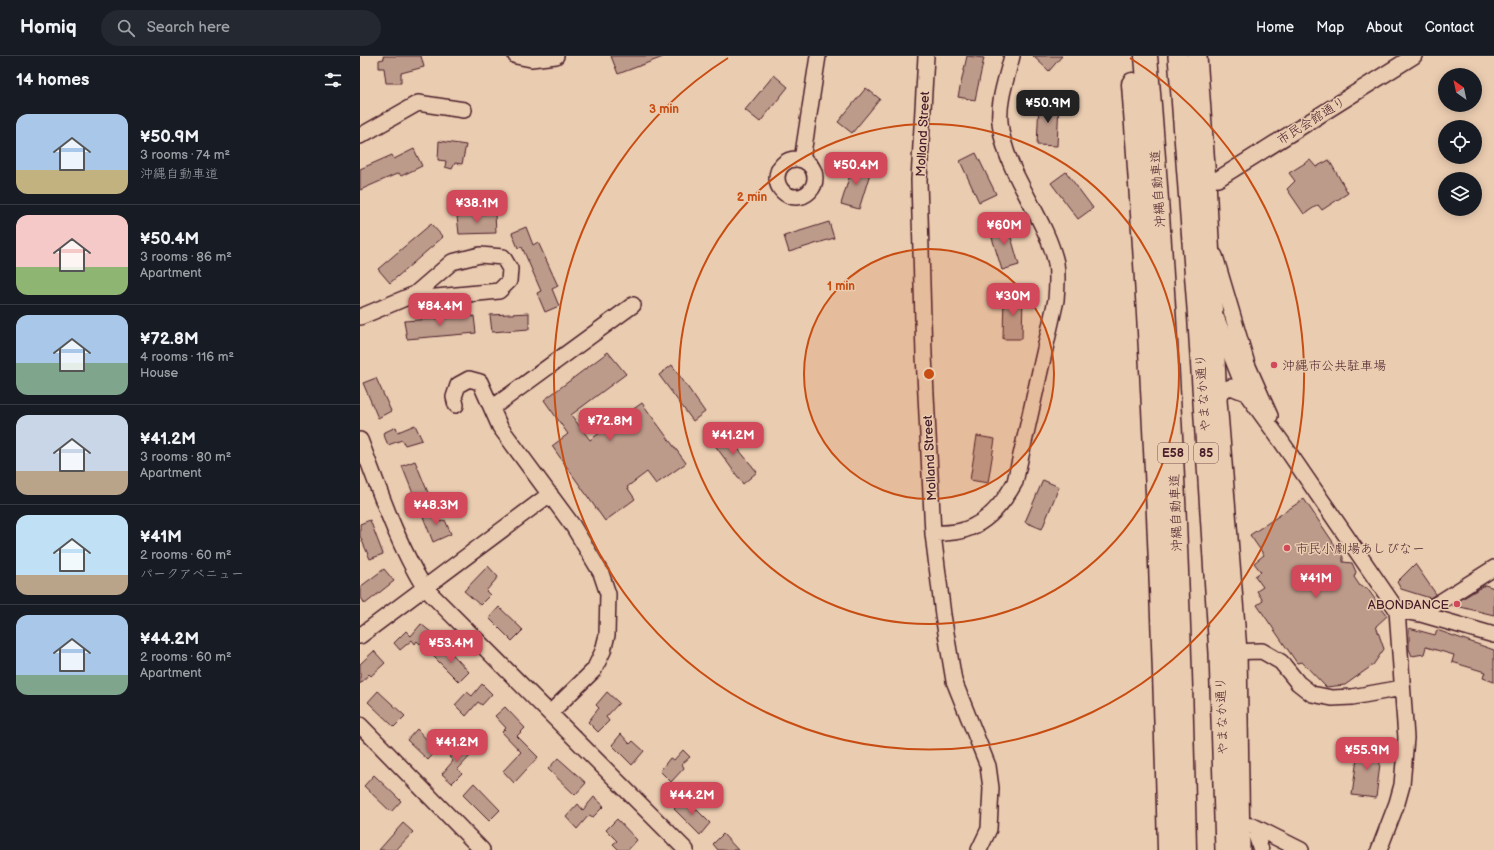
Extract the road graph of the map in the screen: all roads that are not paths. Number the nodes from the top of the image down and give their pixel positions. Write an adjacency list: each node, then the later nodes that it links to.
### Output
1 (516, 56): 2 (street)
2 (556, 56)
3 (818, 56): 13 (street)
4 (926, 56): 28 (street, Molland Street)
5 (1012, 56): 28 (street)
6 (1131, 56): 43 (highway, 沖縄自動車道 / E58)
7 (1146, 56): 44 (highway, 沖縄自動車道 / E58)
8 (1178, 56): 15 (main road, やまなか通り / 85)
9 (1197, 56): 14 (main road, やまなか通り / 85)
10 (1414, 56): 14 (street, 市民会館通り)
11 (464, 110): 12 (street)
12 (360, 136)
13 (802, 160)
14 (1206, 180): 17 (main road, やまなか通り / 85)
15 (1194, 271): 17 (street); 20 (main road, やまなか通り / 85)
16 (415, 294): 16 (street); 19 (street)
17 (1213, 295): 20 (street); 21 (street); 22 (main road, やまなか通り / 85); 26 (street)
18 (633, 305): 24 (street)
19 (360, 317)
20 (1200, 358): 35 (main road, やまなか通り / 85)
21 (1246, 393): 22 (street); 26 (street)
22 (1217, 400): 35 (main road, やまなか通り / 85)
23 (456, 405): 24 (street)
24 (492, 408): 27 (street)
25 (360, 440): 30 (street)
26 (1281, 441): 31 (street)
27 (550, 494): 30 (street); 37 (street)
28 (933, 534): 42 (street, Molland Street)
29 (1494, 568): 32 (street)
30 (424, 587): 34 (street); 37 (street)
31 (1396, 610): 32 (street); 36 (street)
32 (1422, 614): 33 (street)
33 (1494, 635)
34 (360, 636)
35 (1228, 652): 36 (street); 39 (main road, やまなか通り / 85); 45 (main road, やまなか通り / 85)
36 (1402, 688): 49 (street)
37 (550, 712): 41 (street)
38 (360, 725): 40 (street)
39 (1246, 826): 46 (main road, やまなか通り / 85); 47 (street); 48 (street)
40 (482, 850)
41 (686, 850)
42 (979, 850)
43 (1169, 850)
44 (1185, 850)
45 (1225, 850)
46 (1240, 850)
47 (1261, 850)
48 (1301, 850)
49 (1379, 850)

